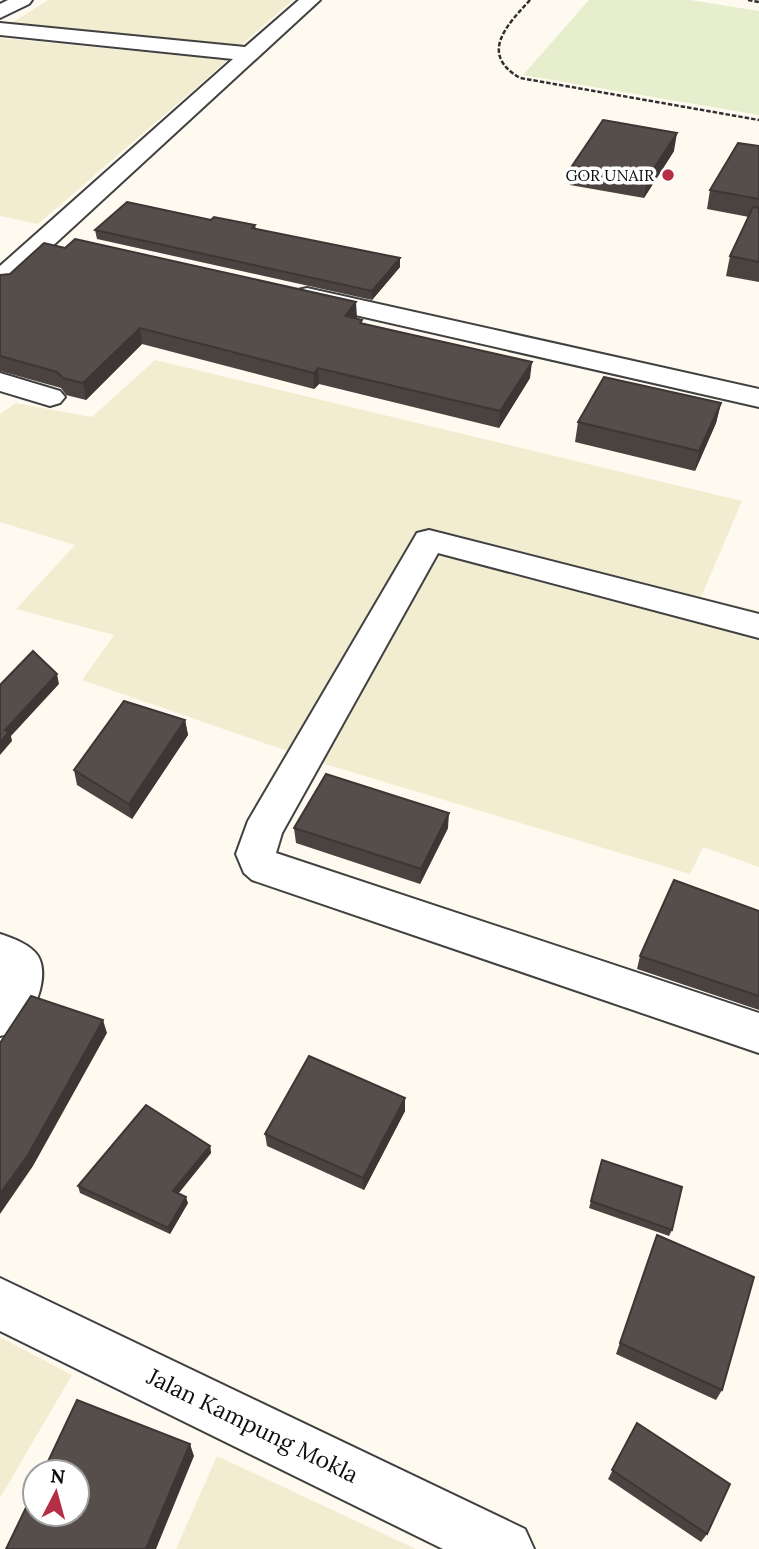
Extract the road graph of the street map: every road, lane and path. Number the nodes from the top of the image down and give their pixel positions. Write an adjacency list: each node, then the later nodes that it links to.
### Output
1 (22, 0): 6 (street)
2 (310, 0): 8 (street)
3 (530, 0): 9 (path)
4 (748, 0): 5 (path)
5 (759, 2)
6 (0, 12)
7 (0, 29): 8 (street)
8 (248, 54): 10 (street)
9 (759, 121)
10 (0, 280)
11 (284, 291): 14 (street)
12 (0, 383): 13 (street)
13 (50, 397)
14 (759, 398)
15 (759, 626): 18 (street)
16 (0, 952): 17 (street)
17 (0, 1017)
18 (759, 1033)
19 (0, 1304): 20 (street, Jalan Kampung Mokla)
20 (505, 1549)

